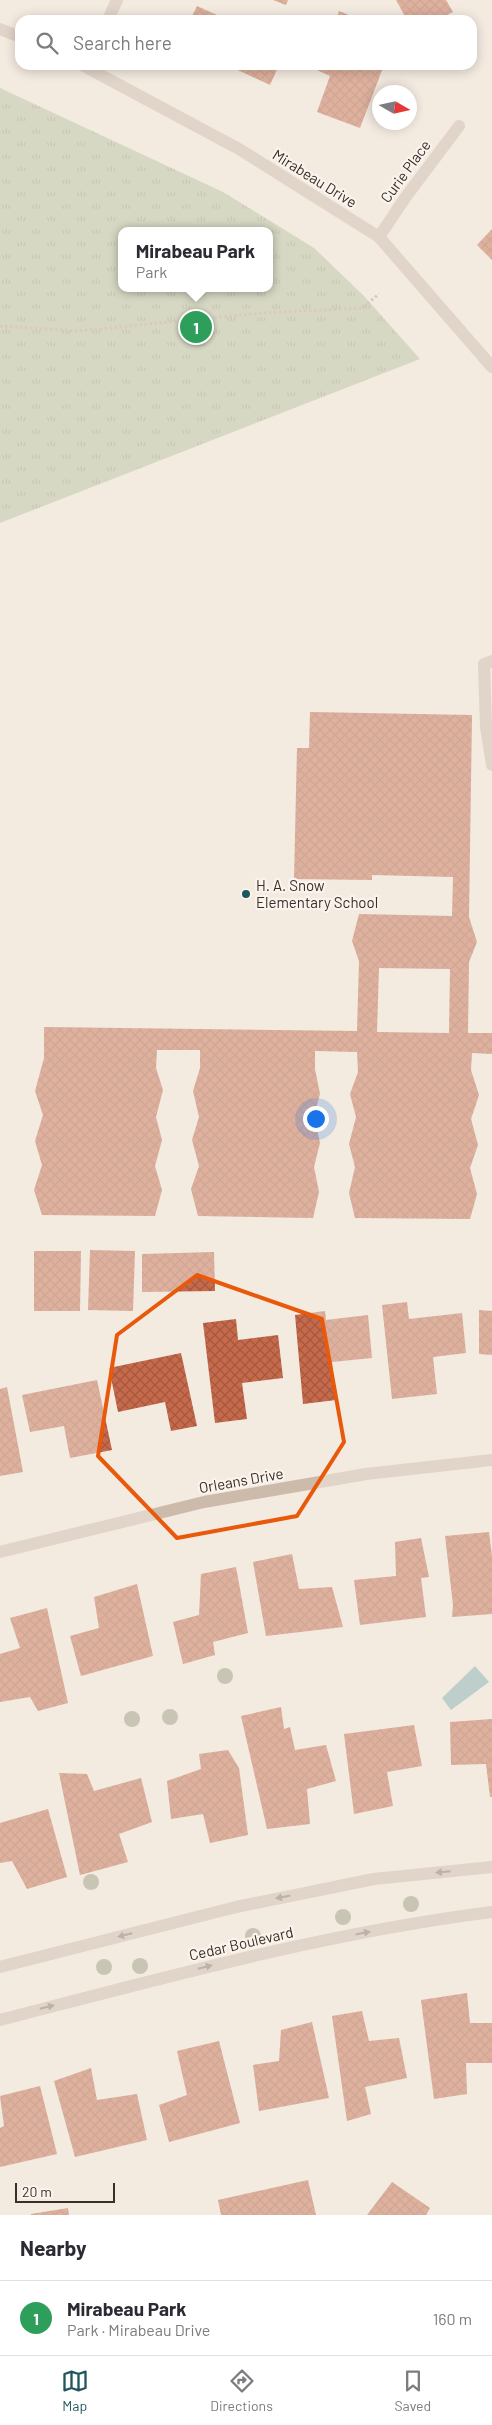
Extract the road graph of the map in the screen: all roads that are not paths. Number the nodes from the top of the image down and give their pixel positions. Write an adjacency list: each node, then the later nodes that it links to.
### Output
1 (117, 0): 2 (street)
2 (110, 15)
3 (0, 28): 4 (street)
4 (15, 36)
5 (93, 70): 7 (street, Mirabeau Drive)
6 (459, 126): 7 (street, Curie Place)
7 (379, 237): 8 (street, Mirabeau Drive)
8 (492, 368)
9 (492, 661): 10 (street)
10 (492, 765)
11 (492, 1460): 12 (street, Orleans Drive)
12 (0, 1552)
13 (492, 1867): 15 (street, one-way to 15)
14 (492, 1912): 16 (street, Cedar Boulevard, one-way to 14)
15 (0, 1966)
16 (0, 2020)

